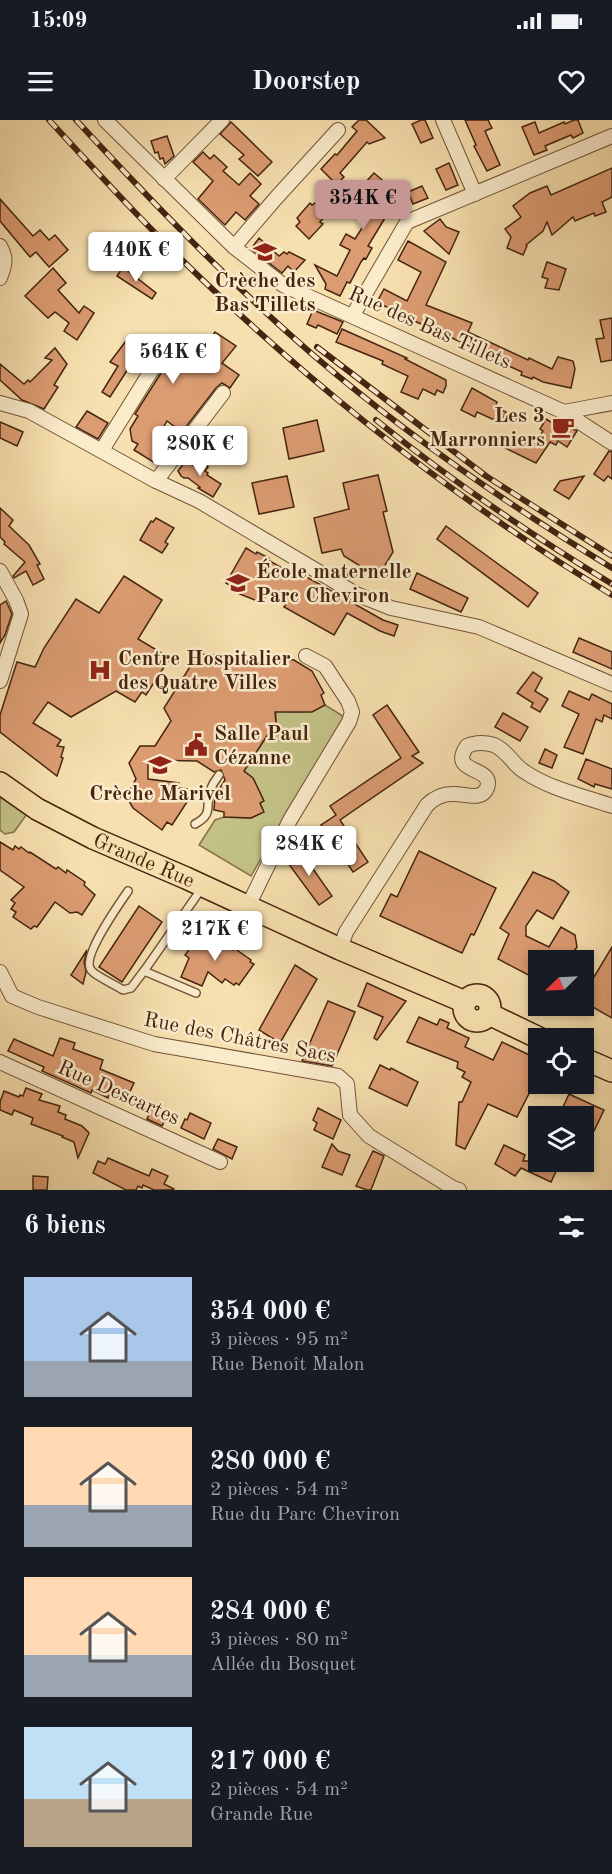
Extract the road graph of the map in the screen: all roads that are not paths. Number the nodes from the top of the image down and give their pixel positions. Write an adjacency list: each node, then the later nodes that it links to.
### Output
1 (105, 120): 6 (street, Rue des Bas Tillets)
2 (222, 120): 6 (street)
3 (443, 120): 7 (street)
4 (338, 130): 9 (street)
5 (612, 136): 7 (street)
6 (164, 179): 9 (street, Rue des Bas Tillets)
7 (475, 194): 11 (street)
8 (0, 246): 10 (street)
9 (234, 247): 11 (street, Rue des Bas Tillets)
10 (0, 278)
11 (352, 315): 16 (street, Rue des Bas Tillets)
12 (153, 368): 18 (street)
13 (223, 393): 19 (street)
14 (0, 403): 18 (street)
15 (612, 403): 16 (street)
16 (564, 412): 17 (street, Rue des Bas Tillets)
17 (612, 443)
18 (102, 450): 19 (street)
19 (156, 481): 23 (street)
20 (0, 572): 22 (street)
21 (306, 656): 30 (street)
22 (0, 681)
23 (612, 684)
24 (219, 775): 27 (lane)
25 (0, 783): 28 (main road, Grande Rue)
26 (612, 806): 31 (street)
27 (195, 824)
28 (204, 886): 30 (main road, Grande Rue); 32 (lane)
29 (128, 891): 32 (lane)
30 (248, 906): 31 (main road, Grande Rue)
31 (340, 949): 35 (main road, Grande Rue)
32 (144, 971): 34 (lane)
33 (0, 972): 40 (street, Rue des Châtres Sacs)
34 (196, 993)
35 (528, 1033)
36 (0, 1062): 39 (street, Rue Descartes)
37 (594, 1063): 38 (main road)
38 (612, 1071)
39 (220, 1162)
40 (459, 1190)

